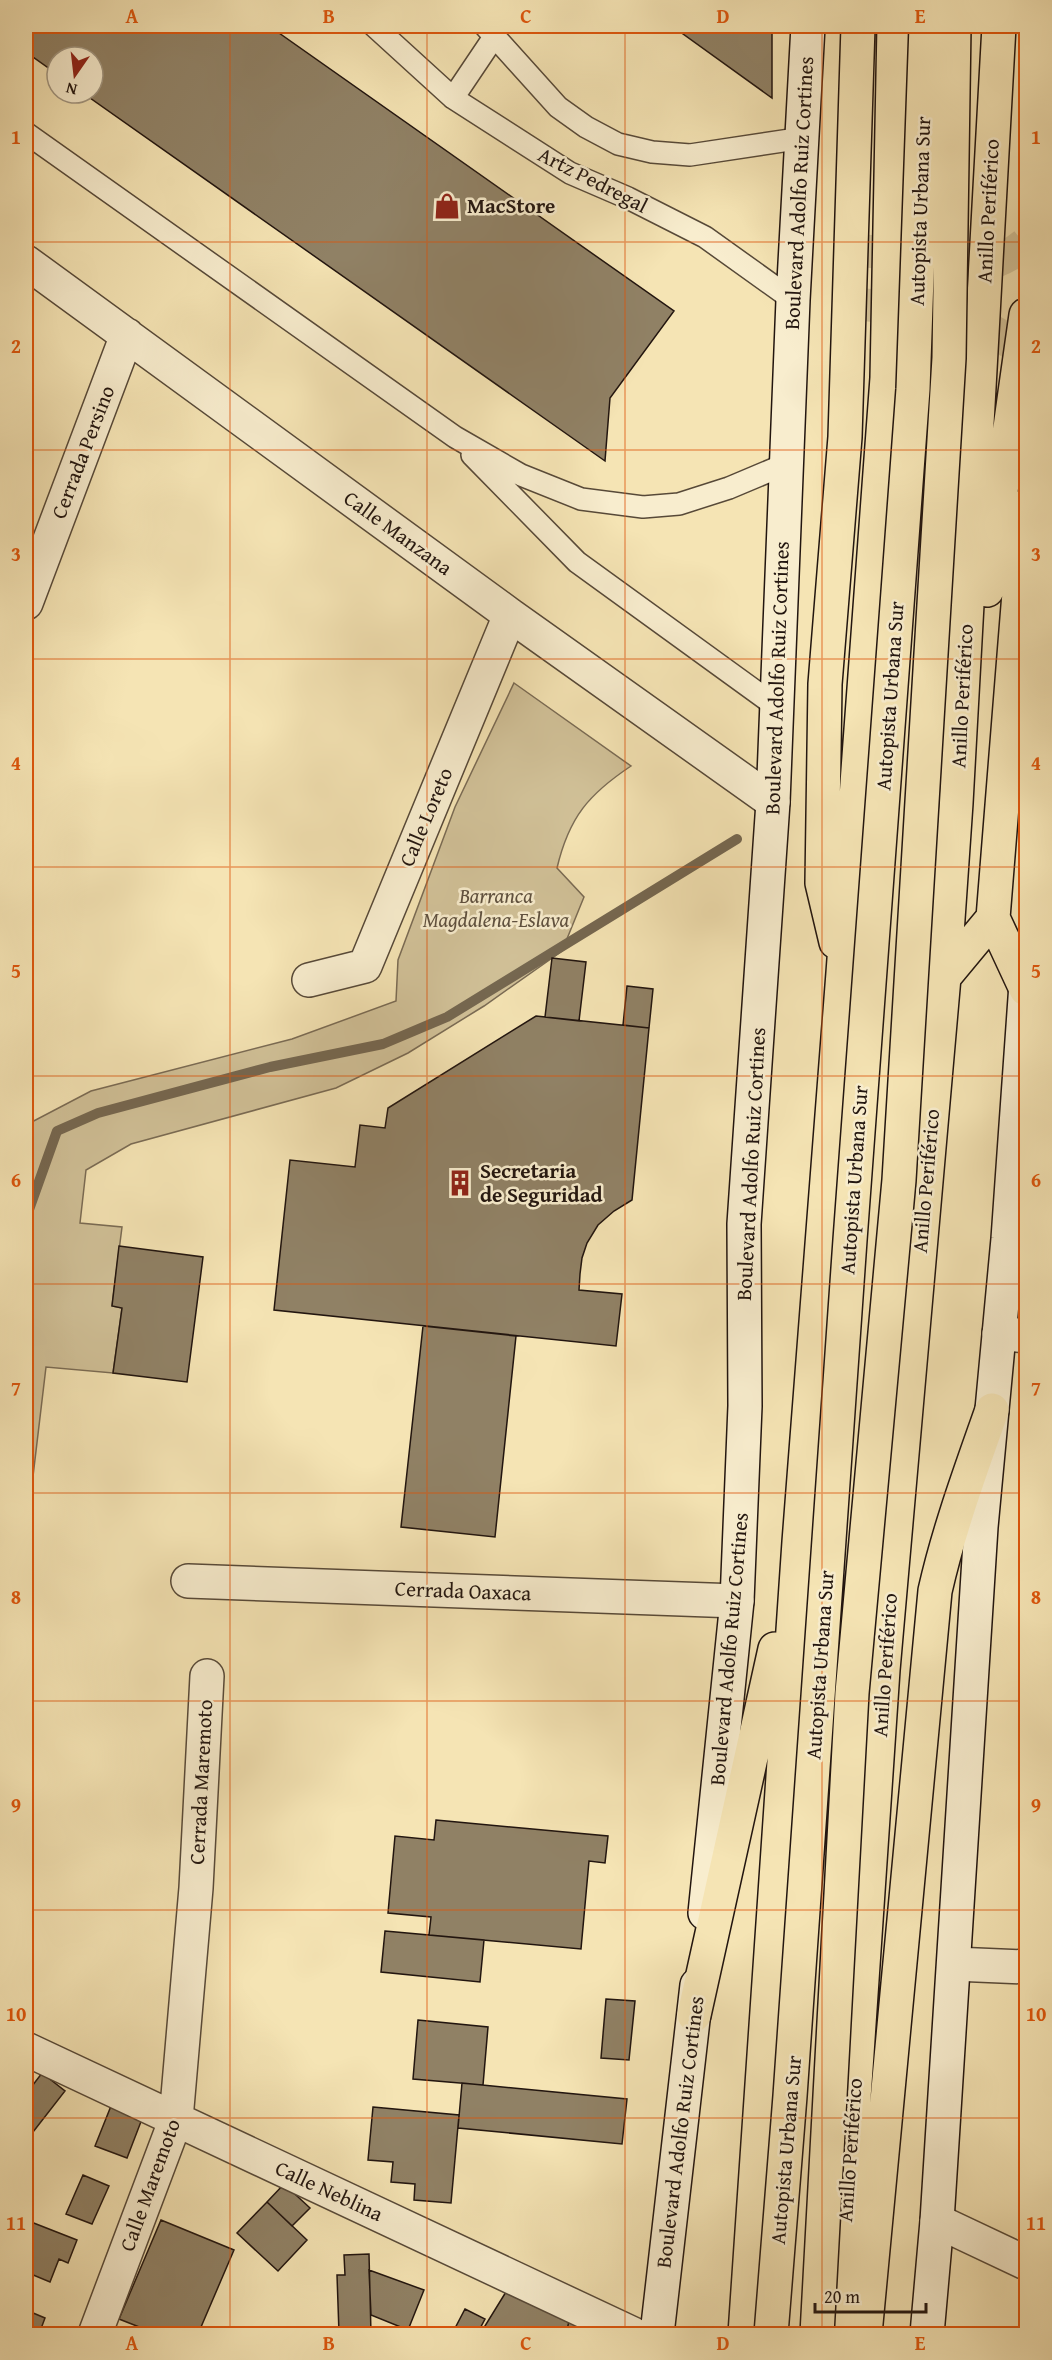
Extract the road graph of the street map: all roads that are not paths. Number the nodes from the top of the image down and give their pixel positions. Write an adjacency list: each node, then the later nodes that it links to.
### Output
1 (374, 26): 9 (lane, Artz Pedregal)
2 (808, 26): 11 (street, Boulevard Adolfo Ruiz Cortines)
3 (858, 26): 25 (highway)
4 (894, 26): 25 (highway)
5 (926, 26): 48 (highway, Autopista Urbana Sur, bridge)
6 (954, 26): 49 (highway, Autopista Urbana Sur, bridge)
7 (999, 26): 23 (highway, Anillo Periférico)
8 (489, 31): 9 (lane); 11 (lane, Artz Pedregal)
9 (453, 98): 13 (lane, Artz Pedregal)
10 (26, 133): 16 (lane)
11 (803, 138): 13 (street, Boulevard Adolfo Ruiz Cortines)
12 (26, 262): 15 (street, Calle Manzana)
13 (793, 300): 17 (street, Boulevard Adolfo Ruiz Cortines)
14 (1026, 315): 23 (highway)
15 (128, 335): 19 (street, Cerrada Persino); 20 (street, Calle Manzana)
16 (455, 437): 17 (lane); 21 (lane)
17 (786, 464): 21 (street, Boulevard Adolfo Ruiz Cortines)
18 (1026, 506): 24 (highway)
19 (26, 603)
20 (510, 615): 22 (street, Calle Manzana); 27 (street, Calle Loreto)
21 (777, 707): 22 (street, Boulevard Adolfo Ruiz Cortines)
22 (772, 802): 34 (street, Boulevard Adolfo Ruiz Cortines)
23 (956, 803): 26 (highway, Anillo Periférico)
24 (993, 918): 26 (highway); 29 (highway)
25 (843, 973): 32 (highway)
26 (944, 977): 50 (highway, Anillo Periférico)
27 (309, 980)
28 (1026, 984): 29 (street)
29 (1026, 989): 30 (street)
30 (1017, 1328): 31 (street)
31 (992, 1410): 37 (street); 51 (highway)
32 (799, 1542): 39 (highway); 47 (highway)
33 (188, 1581): 34 (street, Cerrada Oaxaca)
34 (737, 1601): 39 (street, Boulevard Adolfo Ruiz Cortines)
35 (207, 1676): 36 (street, Cerrada Maremoto)
36 (195, 1888): 41 (street, Calle Maremoto)
37 (954, 1964): 38 (street); 42 (street)
38 (1026, 1967)
39 (694, 2015): 46 (street, Boulevard Adolfo Ruiz Cortines)
40 (26, 2049): 41 (street, Calle Neblina)
41 (176, 2119): 44 (street, Calle Maremoto); 45 (street, Calle Neblina)
42 (937, 2221): 43 (street); 52 (street)
43 (1026, 2263)
44 (95, 2334)
45 (633, 2334)
46 (657, 2334)
47 (745, 2334)
48 (771, 2334)
49 (817, 2334)
50 (838, 2334)
51 (865, 2334)
52 (927, 2334)

